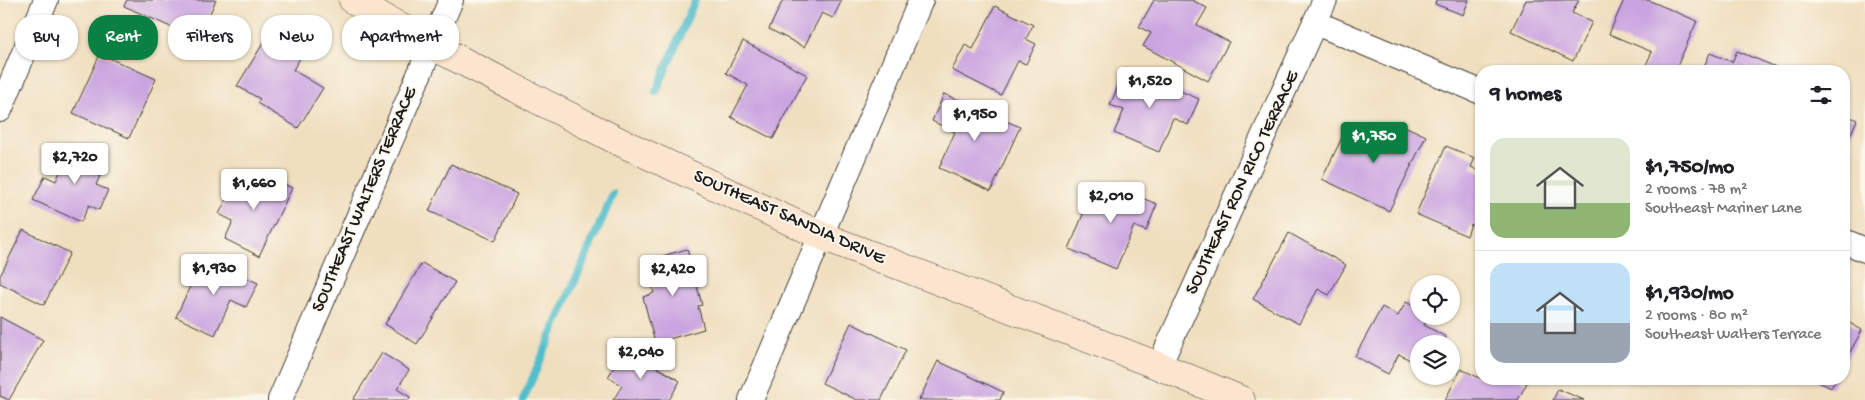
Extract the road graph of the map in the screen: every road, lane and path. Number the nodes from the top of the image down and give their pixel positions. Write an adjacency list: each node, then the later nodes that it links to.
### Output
1 (46, 0): 12 (street)
2 (353, 0): 6 (street, SOUTHEAST SANDIA DRIVE)
3 (450, 0): 7 (street, SOUTHEAST WALTERS TERRACE)
4 (921, 0): 13 (street)
5 (1325, 0): 8 (street, SOUTHEAST RON RICO TERRACE)
6 (379, 15)
7 (444, 15)
8 (1316, 23): 11 (street); 16 (street, SOUTHEAST RON RICO TERRACE)
9 (459, 59): 13 (street, SOUTHEAST SANDIA DRIVE)
10 (425, 60): 17 (street, SOUTHEAST WALTERS TERRACE)
11 (1475, 89)
12 (0, 110)
13 (822, 236): 16 (street, SOUTHEAST SANDIA DRIVE); 18 (street)
14 (1850, 244): 15 (street)
15 (1865, 250)
16 (1159, 366): 19 (street, SOUTHEAST SANDIA DRIVE)
17 (280, 400)
18 (751, 400)
19 (1241, 400)

